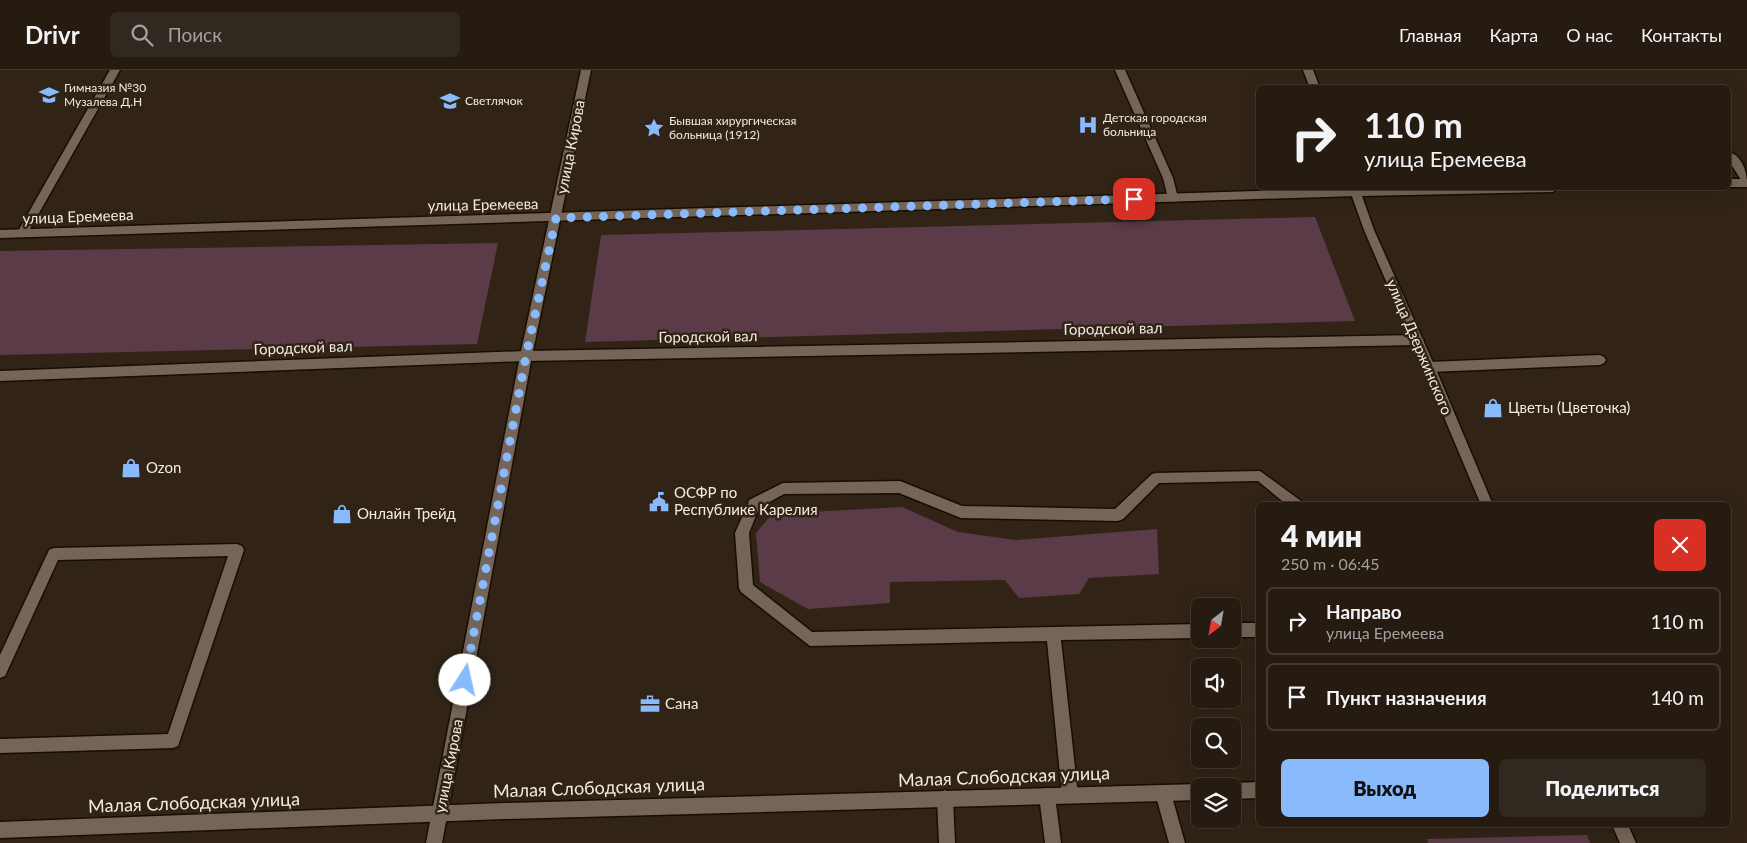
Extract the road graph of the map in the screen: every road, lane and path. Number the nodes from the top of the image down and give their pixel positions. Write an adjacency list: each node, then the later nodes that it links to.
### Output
1 (115, 70): 12 (street)
2 (586, 70): 11 (street, улица Кирова)
3 (1120, 70): 10 (street)
4 (1308, 70): 5 (street)
5 (1314, 85)
6 (1731, 157): 7 (street)
7 (1747, 182): 8 (street)
8 (1731, 184)
9 (1355, 190): 10 (street, улица Еремеева); 14 (street, улица Дзержинского)
10 (1173, 198): 11 (street, улица Еремеева)
11 (556, 218): 12 (street, улица Еремеева); 15 (street, улица Кирова)
12 (22, 233): 13 (street, улица Еремеева)
13 (0, 234)
14 (1418, 340): 15 (street, Городской вал); 17 (street, улица Дзержинского)
15 (526, 356): 18 (street, Городской вал); 34 (street, улица Кирова)
16 (1600, 360): 17 (street)
17 (1428, 367): 20 (street, улица Дзержинского)
18 (0, 376)
19 (1292, 502): 24 (street)
20 (1485, 502)
21 (1241, 630): 22 (street)
22 (1256, 630)
23 (1191, 631): 24 (street)
24 (1053, 635): 31 (street)
25 (0, 671): 26 (street)
26 (0, 746)
27 (1256, 790): 28 (street)
28 (1241, 791)
29 (1191, 792): 30 (street, Малая Слободская улица)
30 (1163, 793): 31 (street, Малая Слободская улица); 40 (street)
31 (1070, 795): 32 (street, Малая Слободская улица)
32 (1047, 796): 33 (street, Малая Слободская улица); 39 (street)
33 (944, 798): 34 (street, Малая Слободская улица); 38 (street)
34 (440, 814): 36 (street, Малая Слободская улица); 37 (street, улица Кирова)
35 (1621, 827): 41 (street)
36 (1, 834)
37 (434, 843)
38 (947, 843)
39 (1053, 843)
40 (1177, 843)
41 (1628, 843)

